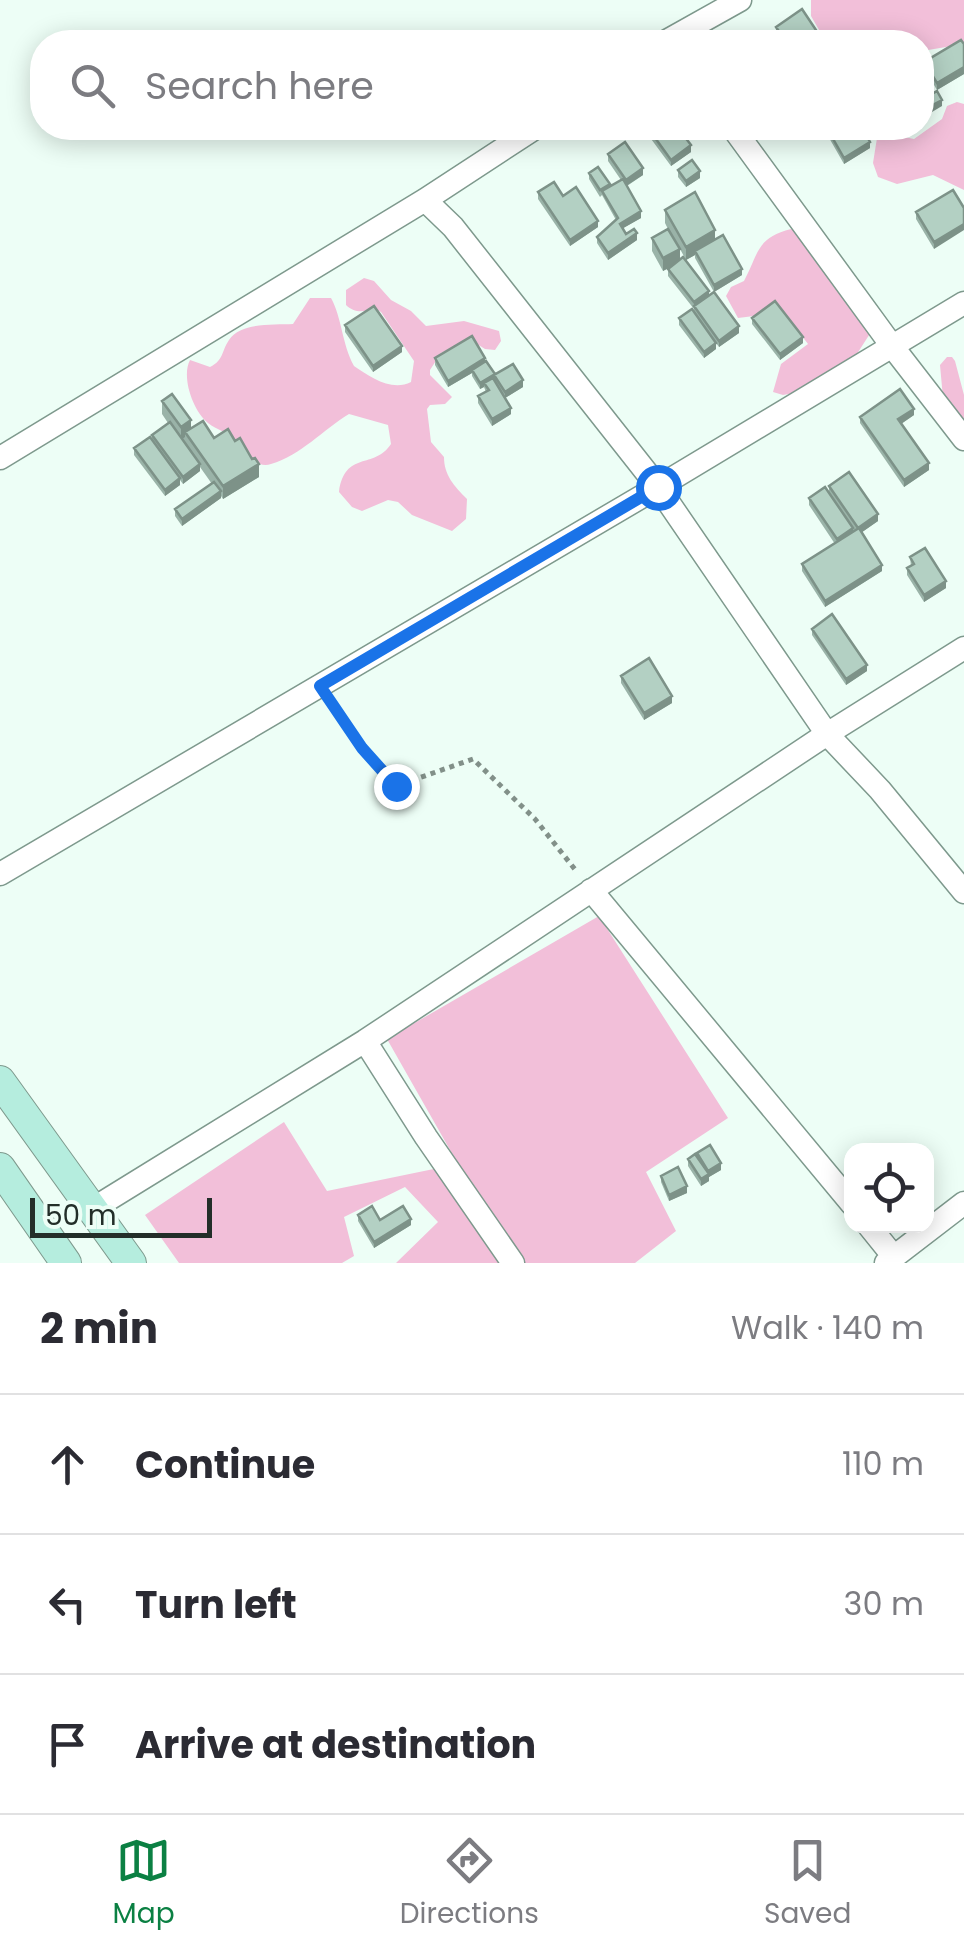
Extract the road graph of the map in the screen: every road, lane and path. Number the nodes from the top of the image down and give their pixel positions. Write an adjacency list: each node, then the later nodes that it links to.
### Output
1 (740, 0): 2 (street)
2 (689, 30)
3 (517, 140): 5 (street)
4 (743, 140): 7 (street)
5 (425, 200): 9 (street); 10 (street)
6 (964, 303): 7 (street)
7 (892, 346): 8 (street); 10 (street)
8 (964, 439)
9 (0, 458)
10 (658, 487): 12 (street); 13 (street)
11 (964, 648): 13 (street)
12 (320, 686): 14 (street); 15 (path)
13 (826, 734): 15 (street); 16 (street)
14 (0, 874)
15 (591, 890): 17 (street); 20 (street)
16 (964, 892)
17 (365, 1041): 22 (street); 27 (street)
18 (0, 1081): 22 (main road)
19 (0, 1168): 25 (main road)
20 (844, 1194)
21 (964, 1203): 24 (street)
22 (91, 1210): 26 (main road)
23 (873, 1233): 24 (street)
24 (890, 1260)
25 (66, 1263)
26 (130, 1263)
27 (513, 1263)

